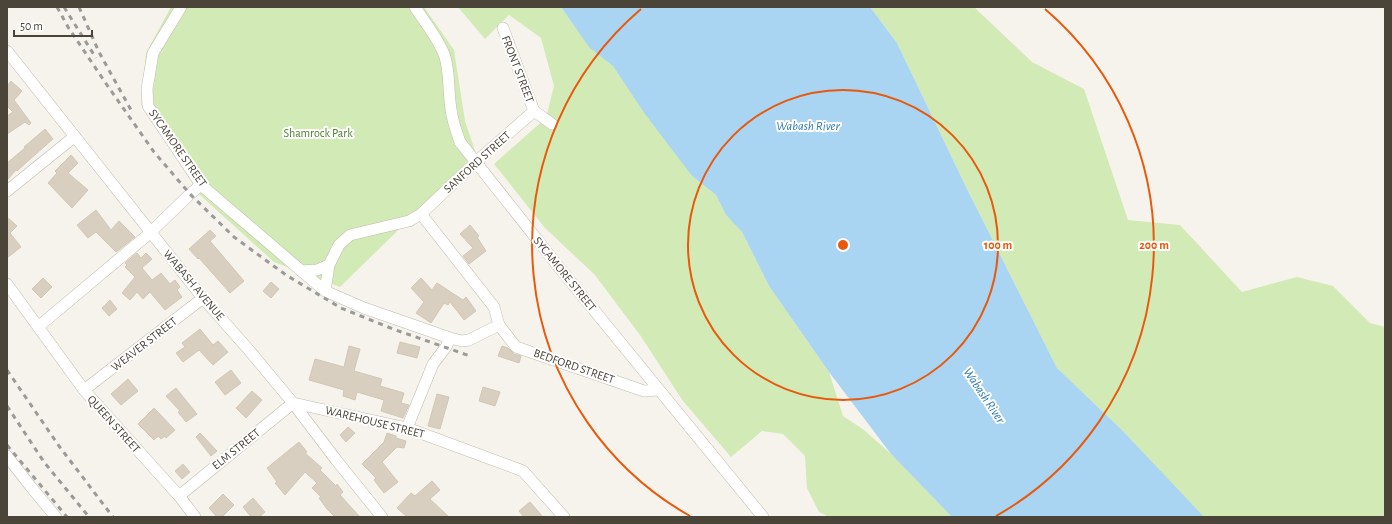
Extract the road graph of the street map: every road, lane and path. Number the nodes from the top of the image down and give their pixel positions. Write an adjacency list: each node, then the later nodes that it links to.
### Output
1 (181, 7): 9 (street, SYCAMORE STREET)
2 (415, 7): 8 (street, SYCAMORE STREET)
3 (503, 28): 5 (street, FRONT STREET)
4 (7, 52): 7 (street, WABASH AVENUE)
5 (534, 111): 6 (street, FRONT STREET); 8 (street, SANFORD STREET)
6 (552, 124)
7 (74, 137): 10 (street); 12 (street, WABASH AVENUE)
8 (476, 162): 11 (street, SANFORD STREET); 22 (street, SYCAMORE STREET)
9 (201, 185): 12 (street); 14 (street, SYCAMORE STREET)
10 (7, 191)
11 (421, 214): 13 (street, SANFORD STREET); 18 (street, BEDFORD STREET)
12 (150, 233): 17 (street, WABASH AVENUE); 19 (street)
13 (329, 265): 14 (street); 16 (street, SANFORD STREET)
14 (300, 271): 16 (street, SYCAMORE STREET)
15 (7, 284): 19 (street, QUEEN STREET)
16 (325, 291): 20 (street, SYCAMORE STREET)
17 (203, 298): 21 (street, WEAVER STREET); 23 (street, WABASH AVENUE)
18 (498, 325): 20 (street); 22 (street, BEDFORD STREET)
19 (38, 327): 21 (street, QUEEN STREET)
20 (450, 338): 24 (street)
21 (84, 390): 26 (street, QUEEN STREET)
22 (659, 390): 31 (street, SYCAMORE STREET)
23 (293, 403): 24 (street, WAREHOUSE STREET); 26 (street, ELM STREET); 29 (street, WABASH AVENUE)
24 (408, 428): 30 (street, WAREHOUSE STREET)
25 (7, 456): 27 (street)
26 (179, 496): 28 (street, QUEEN STREET)
27 (56, 517)
28 (195, 517)
29 (382, 517)
30 (564, 517)
31 (763, 517)

